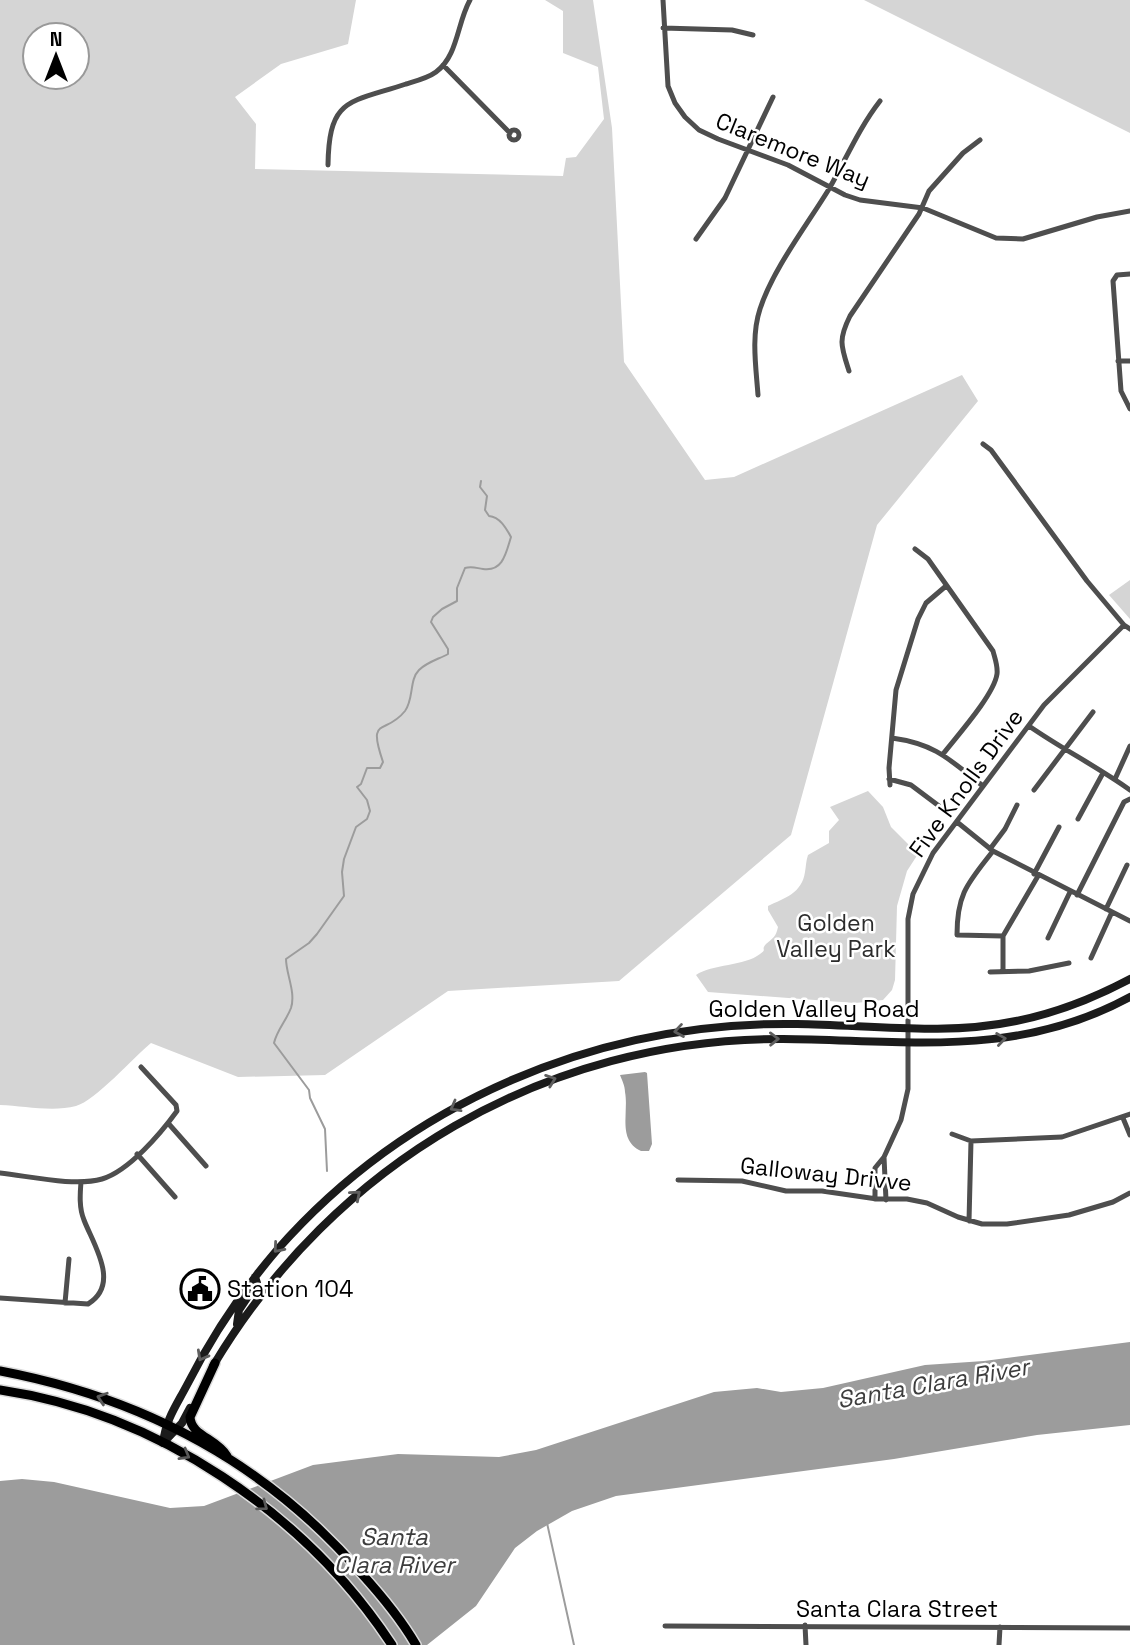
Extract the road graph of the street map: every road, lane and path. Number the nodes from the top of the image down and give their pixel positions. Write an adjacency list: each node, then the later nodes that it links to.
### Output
1 (470, 0): 5 (street)
2 (663, 0): 3 (street, Claremore Way)
3 (663, 28): 4 (street); 10 (street, Claremore Way)
4 (753, 35)
5 (443, 65): 8 (street); 11 (street)
6 (773, 97): 10 (street)
7 (880, 101): 12 (street)
8 (510, 133)
9 (980, 140): 13 (street)
10 (748, 151): 12 (street, Claremore Way); 15 (street)
11 (328, 165)
12 (831, 186): 13 (street, Claremore Way); 20 (street)
13 (923, 208): 14 (street, Claremore Way); 19 (street)
14 (1130, 211)
15 (695, 239)
16 (1130, 274): 18 (street)
17 (1130, 360): 18 (street)
18 (1118, 361): 21 (street)
19 (849, 371)
20 (758, 394)
21 (1130, 409)
22 (983, 444): 25 (street)
23 (915, 549): 24 (street)
24 (946, 586): 28 (street); 31 (street)
25 (1127, 627): 27 (street, Five Knolls Drive)
26 (1093, 712): 30 (street)
27 (1029, 726): 30 (street); 34 (street, Five Knolls Drive)
28 (892, 738): 31 (street); 39 (street)
29 (1130, 746): 33 (street)
30 (1064, 751): 32 (street); 35 (street)
31 (943, 754): 34 (street)
32 (1103, 773): 33 (street); 40 (street)
33 (1115, 779): 36 (street)
34 (983, 786): 41 (street, Five Knolls Drive)
35 (1034, 790)
36 (1130, 790)
37 (1130, 799): 47 (street)
38 (1017, 805): 43 (street)
39 (939, 806)
40 (1078, 819)
41 (957, 822): 43 (street); 58 (street, Five Knolls Drive)
42 (1059, 827): 45 (street)
43 (992, 850): 45 (street); 50 (street)
44 (1128, 864): 48 (street)
45 (1036, 875): 46 (street); 50 (street)
46 (1070, 892): 47 (street); 51 (street)
47 (1077, 895): 48 (street)
48 (1109, 911): 49 (street); 52 (street)
49 (1130, 922)
50 (1003, 936): 54 (street)
51 (1048, 938)
52 (1091, 958)
53 (1069, 963): 54 (street)
54 (1003, 971): 55 (street)
55 (990, 972)
56 (1130, 979): 58 (main road, Golden Valley Road)
57 (1130, 997): 59 (main road, Golden Valley Road, one-way to 57)
58 (908, 1027): 59 (street, Five Knolls Drive); 79 (main road, Golden Valley Road, one-way to 79)
59 (909, 1042): 68 (street, Five Knolls Drive); 82 (main road, Golden Valley Road, one-way to 59)
60 (141, 1067): 63 (street)
61 (1130, 1115): 62 (street)
62 (1123, 1118): 65 (street); 66 (street)
63 (168, 1123): 67 (street); 69 (street)
64 (952, 1134): 66 (street)
65 (1130, 1135)
66 (971, 1141): 77 (street)
67 (137, 1154): 72 (street); 74 (street)
68 (884, 1157): 75 (street, Five Knolls Drive); 76 (street)
69 (206, 1166)
70 (0, 1173): 72 (street)
71 (678, 1180): 75 (street, Galloway Drivve)
72 (81, 1182): 81 (street)
73 (1130, 1193): 77 (street, Galloway Drivve)
74 (175, 1197)
75 (874, 1199): 76 (street, Galloway Drivve)
76 (886, 1200): 77 (street, Galloway Drivve)
77 (970, 1221)
78 (69, 1259): 81 (street)
79 (255, 1277): 82 (main road); 86 (main road, Golden Valley Road, one-way to 86)
80 (0, 1298): 81 (street)
81 (65, 1303)
82 (236, 1327): 83 (main road, Golden Valley Road)
83 (215, 1363): 87 (main road, Golden Valley Road); 89 (main road)
84 (0, 1371): 86 (main road, one-way to 84)
85 (0, 1390): 88 (main road)
86 (165, 1423): 87 (main road); 88 (main road, Golden Valley Road)
87 (176, 1428): 88 (main road, Golden Valley Road); 89 (main road)
88 (163, 1443): 94 (main road, one-way to 94)
89 (228, 1457): 95 (main road)
90 (805, 1625): 91 (street, Santa Clara Street); 92 (street, Santa Clara Street); 96 (street)
91 (664, 1626)
92 (1000, 1627): 93 (street, Santa Clara Street); 97 (street)
93 (1130, 1628)
94 (392, 1645)
95 (416, 1645)
96 (806, 1645)
97 (999, 1645)

